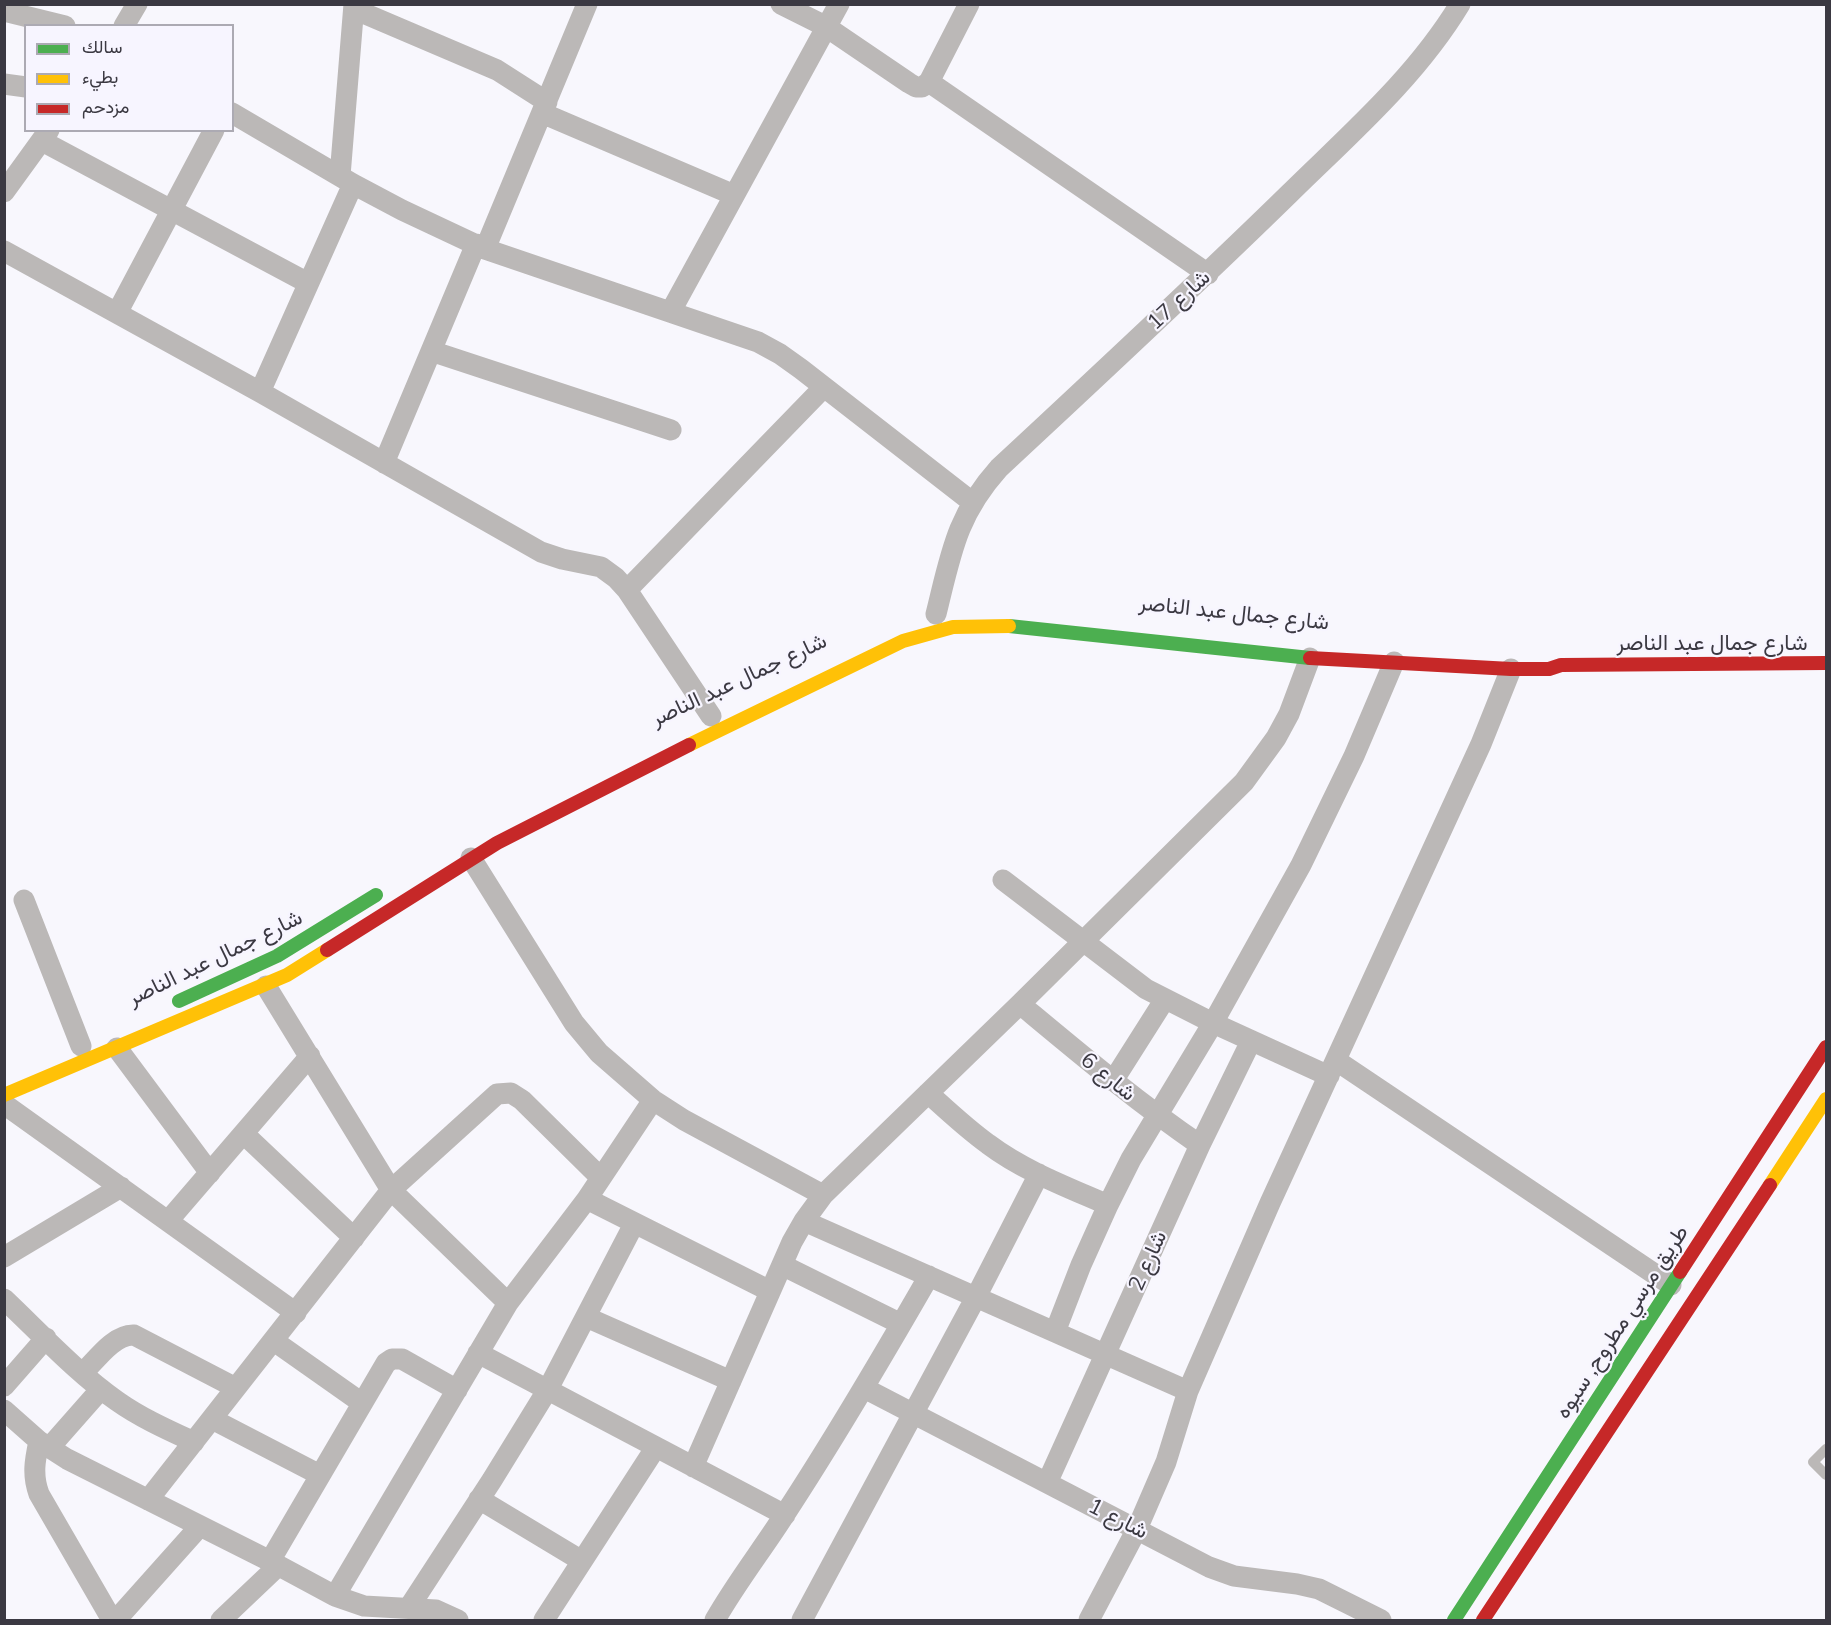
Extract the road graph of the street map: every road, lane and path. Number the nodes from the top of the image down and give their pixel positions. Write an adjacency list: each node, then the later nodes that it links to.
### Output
1 (137, 4): 11 (street)
2 (587, 4): 16 (street)
3 (781, 4): 12 (street)
4 (839, 4): 12 (street)
5 (969, 4): 13 (street)
6 (1460, 4): 26 (street, شارع 17)
7 (354, 7): 16 (street); 20 (street)
8 (4, 11): 9 (street)
9 (39, 11): 10 (street)
10 (62, 24)
11 (125, 24)
12 (825, 27): 13 (street); 22 (street)
13 (929, 82): 26 (street)
14 (4, 84): 15 (street)
15 (24, 87)
16 (544, 108): 22 (street); 24 (street)
17 (234, 114): 20 (street)
18 (213, 132): 23 (street)
19 (45, 136): 21 (street); 23 (street)
20 (347, 180): 24 (street); 27 (street)
21 (4, 192)
22 (734, 195): 28 (street)
23 (171, 209): 27 (street); 29 (street)
24 (480, 247): 28 (street); 30 (street)
25 (4, 251): 29 (street)
26 (1208, 274): 35 (street, شارع 17)
27 (308, 284): 32 (street)
28 (671, 311): 31 (street)
29 (117, 313): 32 (street)
30 (431, 351): 33 (street); 34 (street)
31 (824, 387): 35 (street); 36 (street)
32 (260, 392): 34 (street)
33 (671, 430)
34 (384, 463): 36 (street)
35 (972, 502): 37 (street, شارع 17)
36 (627, 590): 43 (street)
37 (936, 615)
38 (1390, 655): 39 (street, شارع جمال عبد الناصر); 41 (street, شارع جمال عبد الناصر); 42 (street, شارع جمال عبد الناصر); 55 (street)
39 (1310, 657): 45 (street, شارع جمال عبد الناصر); 50 (street)
40 (1827, 663): 41 (street, شارع جمال عبد الناصر)
41 (1561, 665): 42 (street, شارع جمال عبد الناصر)
42 (1511, 669): 61 (street)
43 (712, 716)
44 (674, 733): 45 (street)
45 (682, 749): 46 (street, شارع جمال عبد الناصر)
46 (471, 858): 51 (street, شارع جمال عبد الناصر); 66 (street)
47 (1003, 880): 50 (street)
48 (386, 889): 54 (street, شارع جمال عبد الناصر)
49 (24, 900): 57 (street)
50 (1083, 942): 52 (street); 53 (street)
51 (266, 986): 59 (street, شارع جمال عبد الناصر); 60 (street)
52 (1165, 999): 55 (street); 62 (street)
53 (1020, 1004): 62 (street, شارع 6); 63 (street)
54 (168, 1006)
55 (1213, 1023): 56 (street); 68 (street)
56 (1251, 1041): 61 (street); 70 (street, شارع 2)
57 (81, 1046)
58 (1827, 1047): 86 (street, طريق مرسي مطروح, سيوه)
59 (117, 1048): 64 (street, شارع جمال عبد الناصر); 71 (street)
60 (310, 1056): 69 (street); 75 (street)
61 (1333, 1068): 86 (street); 107 (street)
62 (1113, 1081): 68 (street, شارع 6)
63 (928, 1093): 72 (street); 76 (street)
64 (4, 1095)
65 (1827, 1099): 138 (street)
66 (652, 1100): 73 (street); 76 (street)
67 (4, 1104): 74 (street)
68 (1157, 1115): 70 (street, شارع 6); 78 (street)
69 (244, 1134): 71 (street); 82 (street)
70 (1200, 1145): 98 (street, شارع 2)
71 (210, 1173): 79 (street)
72 (1039, 1174): 78 (street); 88 (street)
73 (601, 1178): 75 (street); 77 (street)
74 (121, 1187): 79 (street); 83 (street)
75 (391, 1190): 82 (street); 90 (street)
76 (823, 1195): 80 (street)
77 (586, 1199): 81 (street); 90 (street)
78 (1108, 1205): 94 (street)
79 (168, 1221): 91 (street)
80 (804, 1221): 84 (street); 85 (street)
81 (634, 1224): 87 (street); 92 (street)
82 (354, 1238): 91 (street)
83 (4, 1257)
84 (782, 1264): 87 (street); 93 (street)
85 (929, 1275): 88 (street); 93 (street)
86 (1671, 1285): 137 (street, طريق مرسي مطروح, سيوه)
87 (770, 1291): 100 (street)
88 (976, 1297): 94 (street); 110 (street)
89 (4, 1299): 95 (street)
90 (508, 1303): 97 (street)
91 (296, 1313): 96 (street)
92 (586, 1317): 100 (street); 105 (street)
93 (901, 1324): 103 (street)
94 (1055, 1332): 98 (street)
95 (46, 1338): 99 (street); 101 (street)
96 (274, 1341): 102 (street); 108 (street)
97 (478, 1353): 105 (street); 106 (street)
98 (1106, 1354): 107 (street); 119 (street, شارع 2)
99 (83, 1373): 102 (street); 104 (street)
100 (731, 1381): 116 (street)
101 (4, 1386)
102 (236, 1388): 111 (street)
103 (864, 1388): 110 (street, شارع 1); 122 (street)
104 (100, 1389): 112 (street); 113 (street)
105 (548, 1389): 114 (street); 120 (street)
106 (457, 1390): 108 (street); 127 (street)
107 (1188, 1391): 124 (street)
108 (362, 1403): 117 (street)
109 (4, 1410): 113 (street)
110 (912, 1413): 119 (street, شارع 1); 134 (street)
111 (212, 1419): 112 (street); 117 (street)
112 (194, 1442): 121 (street)
113 (44, 1444): 121 (street); 129 (street)
114 (656, 1447): 116 (street); 125 (street)
115 (1827, 1449): 118 (lane)
116 (693, 1467): 122 (street)
117 (320, 1475): 126 (street)
118 (1827, 1475)
119 (1047, 1483): 124 (street, شارع 1)
120 (479, 1499): 125 (street); 128 (street)
121 (148, 1500): 123 (street)
122 (785, 1515): 133 (street)
123 (200, 1526): 126 (street); 129 (street)
124 (1137, 1529): 135 (street); 136 (street, شارع 1)
125 (582, 1561): 132 (street)
126 (274, 1563): 127 (street); 130 (street)
127 (335, 1596): 128 (street)
128 (415, 1613): 131 (street)
129 (114, 1620)
130 (221, 1620)
131 (458, 1620)
132 (544, 1620)
133 (715, 1620)
134 (802, 1620)
135 (1089, 1620)
136 (1381, 1620)
137 (1454, 1620)
138 (1483, 1620)

